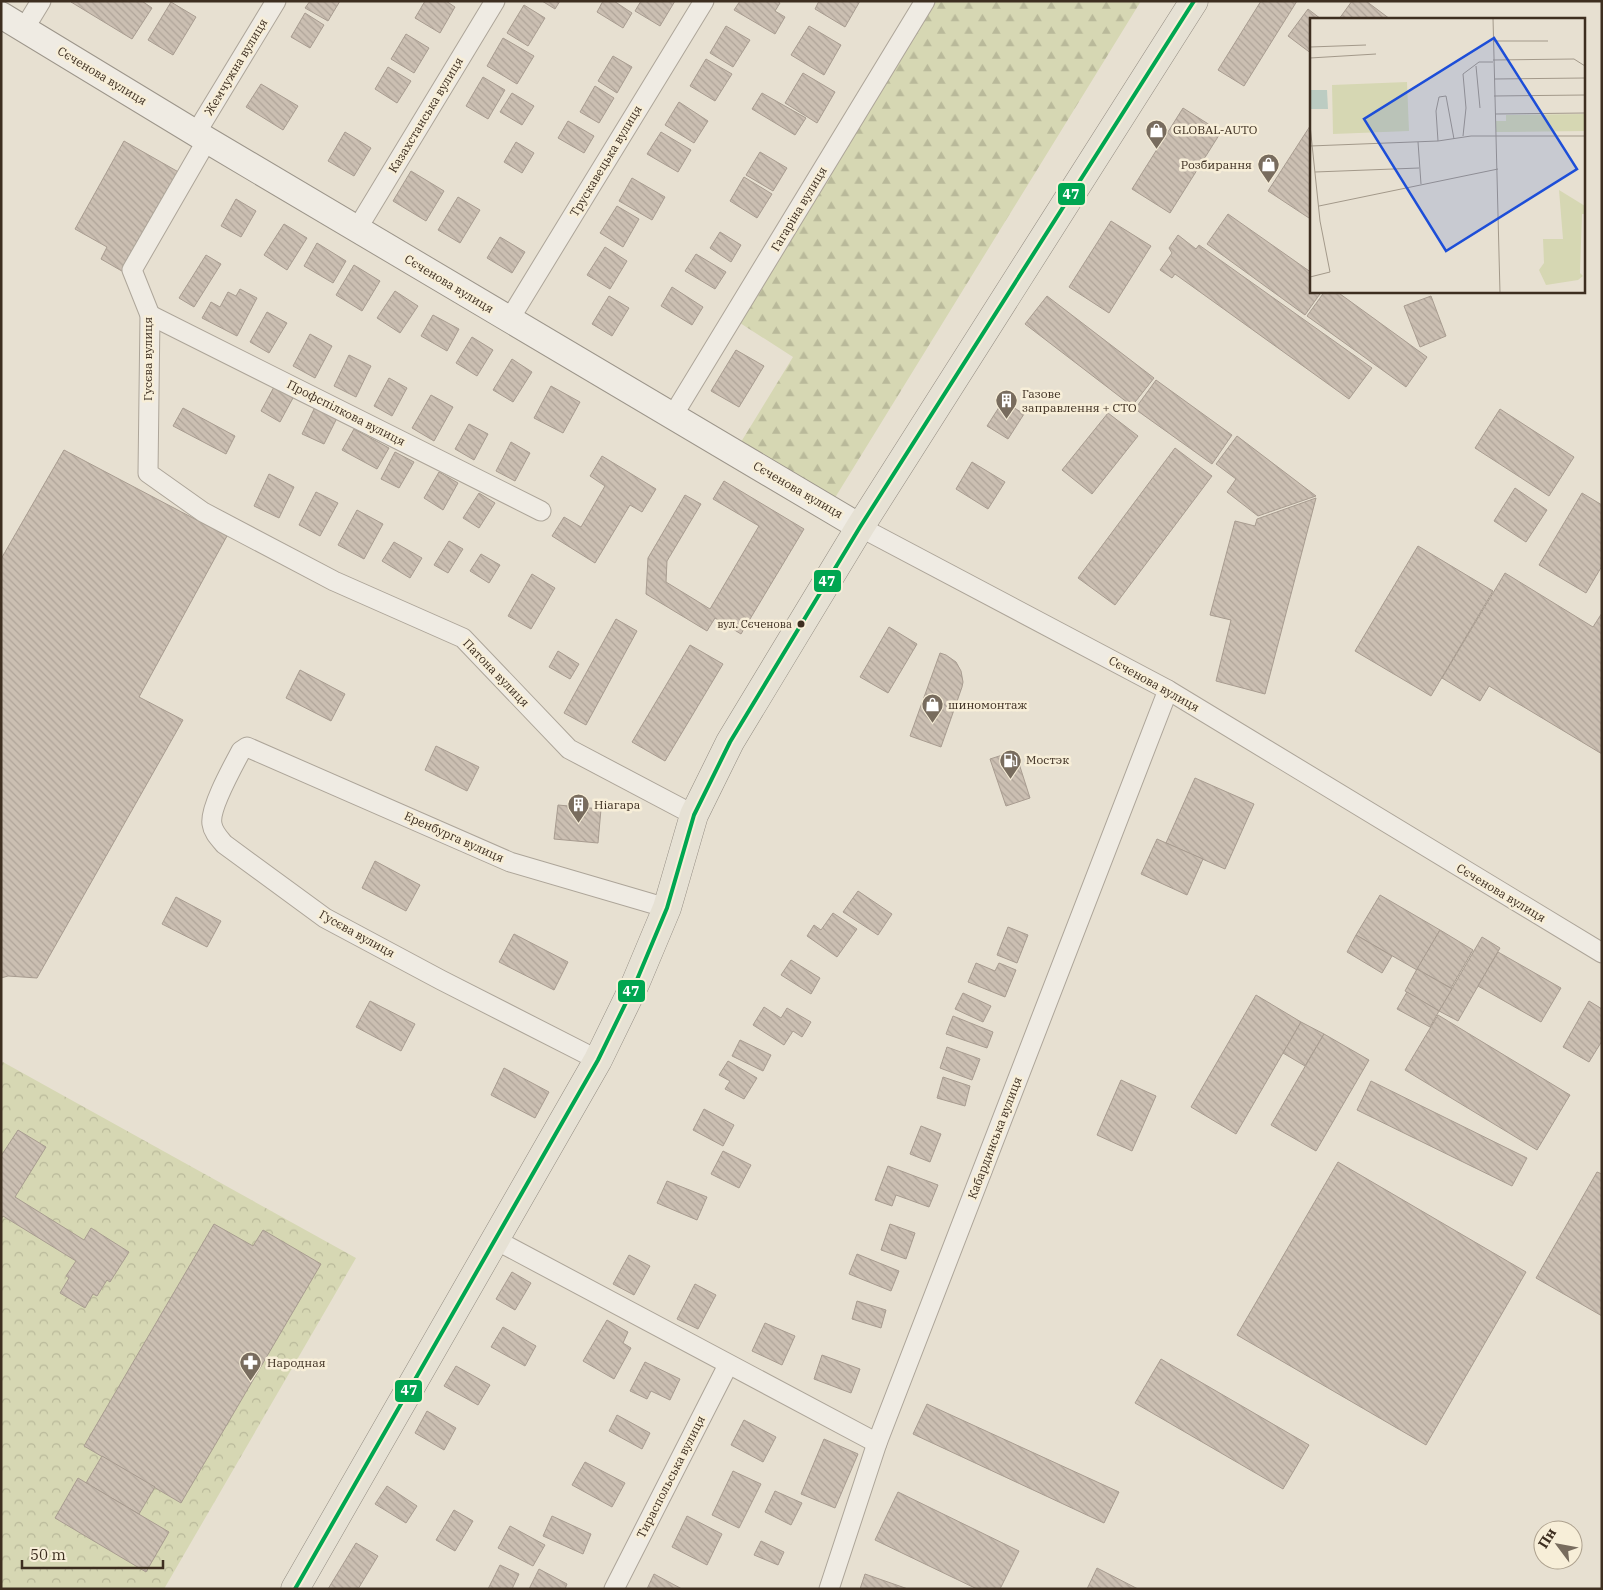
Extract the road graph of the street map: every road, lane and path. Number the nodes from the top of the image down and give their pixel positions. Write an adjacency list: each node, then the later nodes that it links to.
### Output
1 (41, 1): 8 (street)
2 (276, 1): 9 (street, Жемчужна вулиця)
3 (496, 1): 10 (street, Казахстанська вулиця)
4 (704, 1): 12 (street, Трускавецька вулиця)
5 (926, 1): 13 (street, Гагаріна вулиця)
6 (1194, 1): 16 (main road)
7 (1, 15): 8 (street, Сєченова вулиця)
8 (24, 29): 9 (street, Сєченова вулиця)
9 (201, 136): 10 (street, Сєченова вулиця); 11 (street, Гусєва вулиця)
10 (357, 229): 12 (street, Сєченова вулиця)
11 (150, 315): 14 (street, Профспілкова вулиця); 15 (street, Гусєва вулиця)
12 (509, 320): 13 (street, Сєченова вулиця)
13 (672, 416): 16 (street, Сєченова вулиця)
14 (541, 511)
15 (203, 512): 19 (street, Патона вулиця)
16 (860, 527): 17 (street, Сєченова вулиця); 19 (main road)
17 (1168, 690): 21 (street, Сєченова вулиця); 25 (street, Кабардинська вулиця)
18 (247, 747): 20 (street, Еренбурга вулиця); 22 (street, Гусєва вулиця)
19 (694, 815): 20 (main road)
20 (666, 908): 22 (main road)
21 (1602, 954)
22 (598, 1060): 23 (main road)
23 (494, 1239): 24 (street); 26 (main road)
24 (728, 1365): 25 (street); 27 (street, Тираспольська вулиця)
25 (877, 1443): 28 (street, Кабардинська вулиця)
26 (295, 1589)
27 (614, 1589)
28 (829, 1589)

